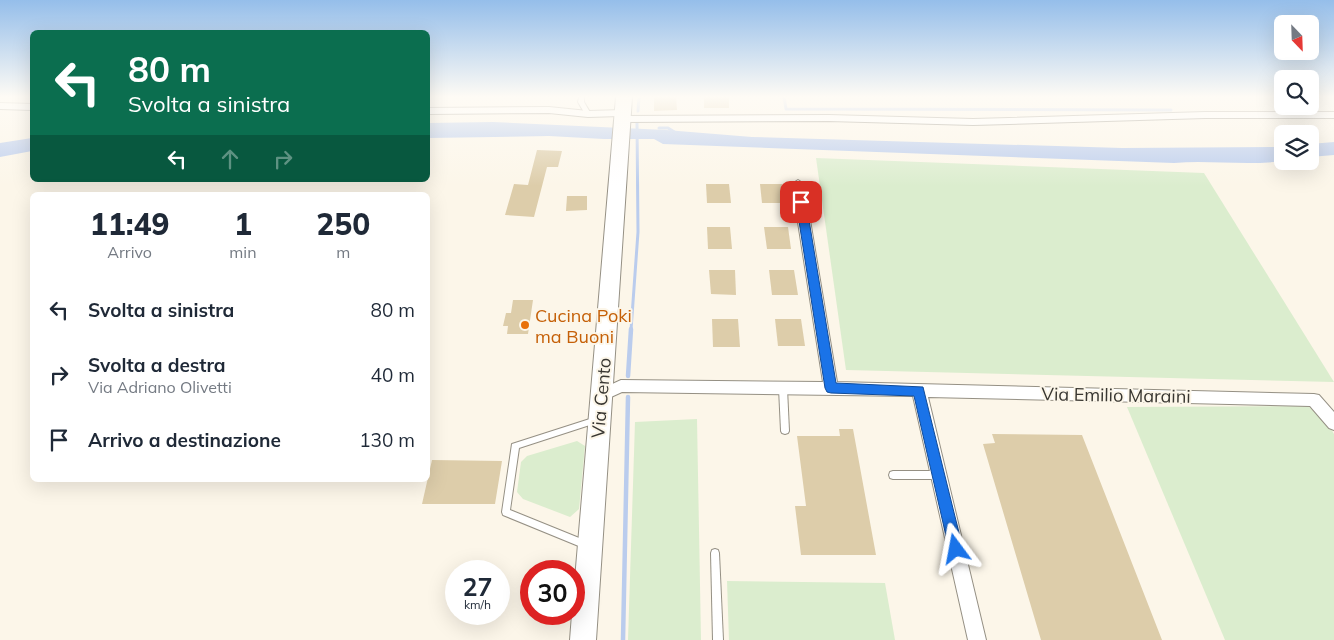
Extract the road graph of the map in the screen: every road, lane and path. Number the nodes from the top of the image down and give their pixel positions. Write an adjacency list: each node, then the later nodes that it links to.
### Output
1 (622, 126): 6 (main road, Via Cento)
2 (798, 184): 4 (street)
3 (783, 388): 4 (street, Via Emilio Maraini); 6 (street, Via Emilio Maraini); 9 (lane)
4 (831, 388): 5 (street, Via Emilio Maraini)
5 (919, 390): 8 (street, Via Emilio Maraini); 11 (street)
6 (600, 396): 7 (main road, Via Cento)
7 (599, 419): 12 (main road, Via Cento); 12 (lane)
8 (1334, 423)
9 (785, 432)
10 (892, 475): 11 (lane)
11 (938, 476): 16 (street)
12 (590, 546): 14 (main road, Via Cento)
13 (715, 553): 15 (lane)
14 (583, 640)
15 (718, 640)
16 (977, 640)

